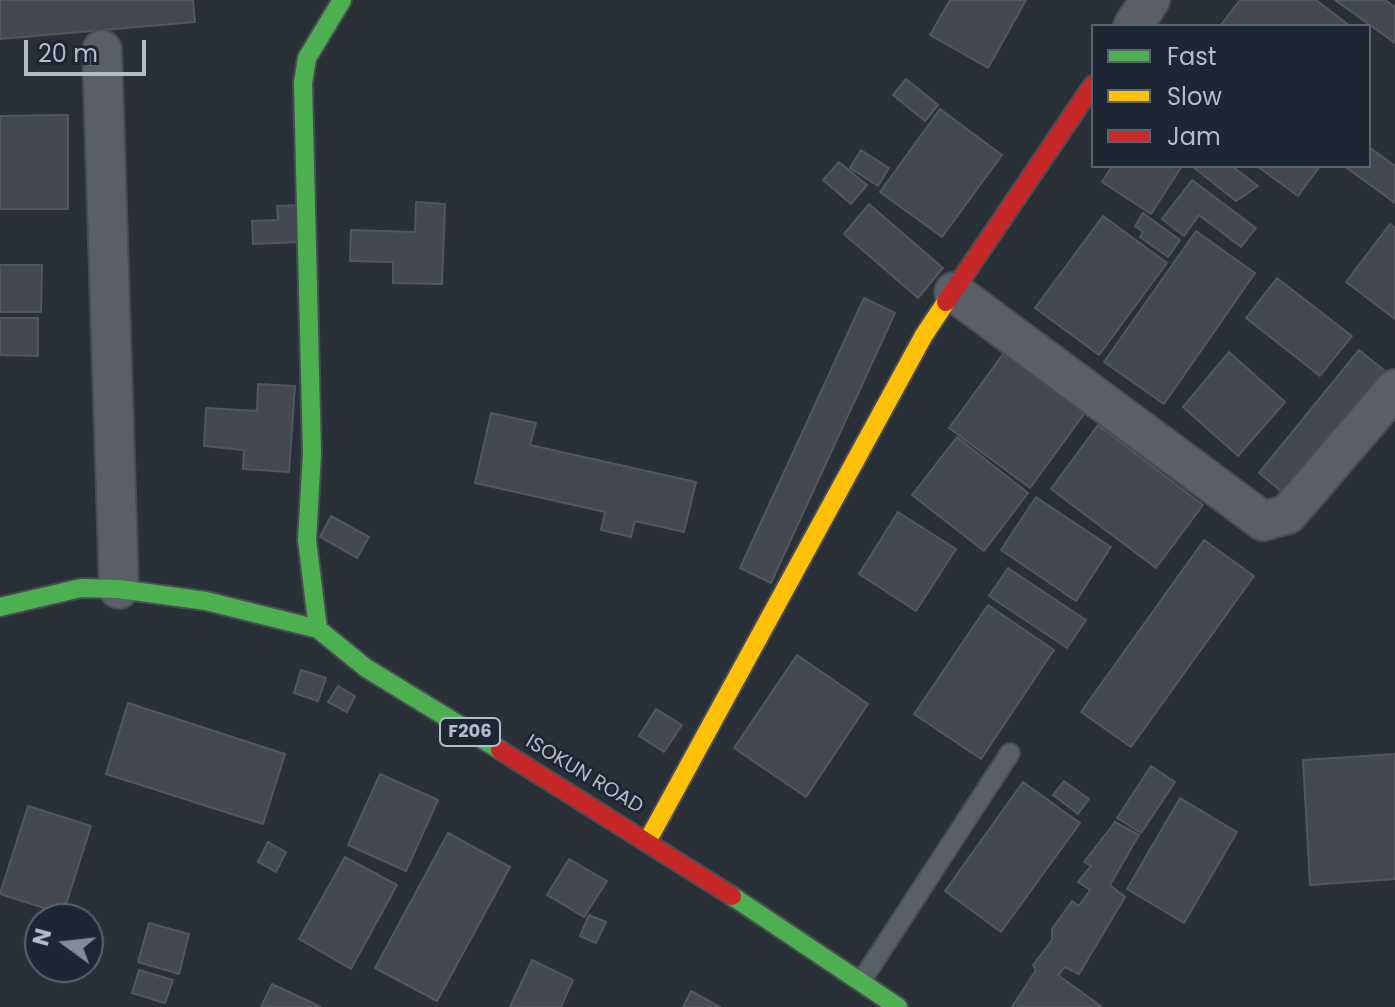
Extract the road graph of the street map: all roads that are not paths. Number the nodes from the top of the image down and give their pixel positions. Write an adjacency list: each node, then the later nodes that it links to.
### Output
1 (342, 0): 10 (street)
2 (1150, 0): 3 (street)
3 (1134, 24)
4 (102, 50): 8 (street)
5 (1091, 88): 6 (street)
6 (954, 292): 7 (street); 12 (street)
7 (1395, 389)
8 (119, 589): 9 (street, ISOKUN ROAD / F206); 10 (street, ISOKUN ROAD / F206)
9 (0, 607)
10 (318, 629): 12 (street, ISOKUN ROAD / F206)
11 (1010, 753): 13 (lane)
12 (648, 840): 13 (street, ISOKUN ROAD / F206)
13 (862, 980): 14 (street, ISOKUN ROAD / F206)
14 (898, 1007)

